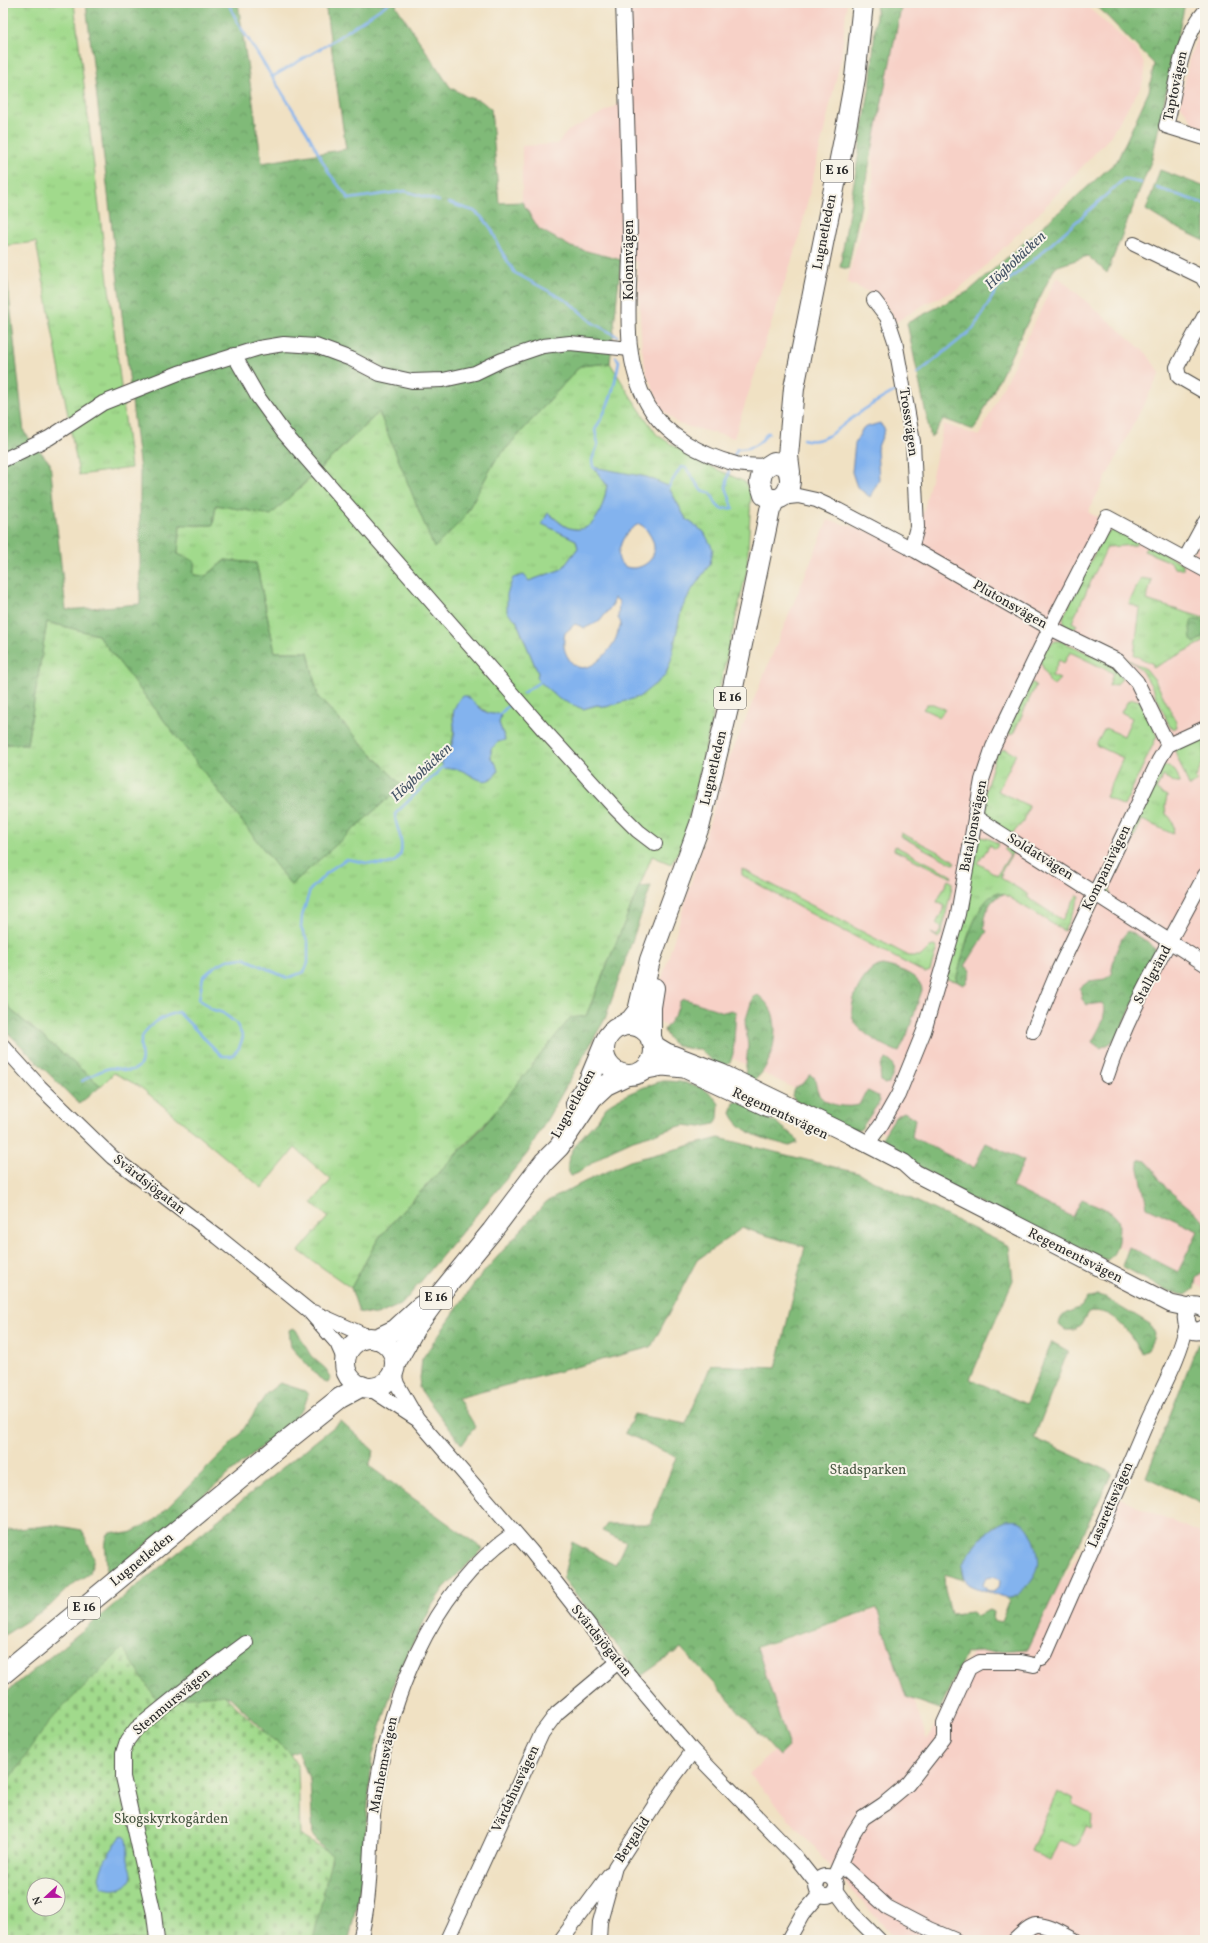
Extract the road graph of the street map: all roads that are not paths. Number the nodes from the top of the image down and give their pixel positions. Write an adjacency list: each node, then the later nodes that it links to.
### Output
1 (623, 3): 9 (street, Kolonnvägen)
2 (863, 3): 11 (highway, Lugnetleden / E 16)
3 (1205, 11): 4 (street, Taptovägen)
4 (1205, 138)
5 (1134, 244): 6 (street)
6 (1205, 282)
7 (874, 300): 20 (street, Trossvägen)
8 (1205, 314): 12 (street)
9 (630, 350): 10 (street); 14 (street, Kolonnvägen)
10 (234, 355): 13 (street); 28 (street)
11 (794, 388): 15 (highway, Lugnetleden / E 16); 16 (highway, Lugnetleden / E 16)
12 (1205, 392)
13 (3, 460)
14 (736, 464): 15 (street, Kolonnvägen); 17 (street, Kolonnvägen)
15 (767, 465): 16 (highway); 17 (highway, E 16)
16 (790, 473): 17 (highway, E 16); 18 (street, Plutonsvägen)
17 (769, 493): 18 (street, Plutonsvägen); 27 (highway, Lugnetleden / E 16)
18 (816, 500): 20 (street, Plutonsvägen)
19 (1205, 522): 21 (street)
20 (911, 549): 23 (street, Plutonsvägen)
21 (1185, 559): 22 (street); 23 (street, Bataljonsvägen)
22 (1205, 570)
23 (1050, 628): 25 (street, Plutonsvägen); 26 (street, Bataljonsvägen)
24 (1205, 728): 25 (street)
25 (1168, 746): 30 (street, Kompanivägen)
26 (975, 817): 30 (street, Soldatvägen); 41 (street, Bataljonsvägen)
27 (700, 824): 33 (highway, Lugnetleden / E 16); 35 (highway, Lugnetleden / E 16)
28 (655, 844)
29 (1205, 876): 31 (street, Stallgränd)
30 (1095, 892): 31 (street, Soldatvägen); 34 (street, Kompanivägen)
31 (1171, 941): 32 (street, Soldatvägen); 39 (street, Stallgränd)
32 (1205, 964)
33 (620, 1027): 35 (highway); 36 (highway, E 16)
34 (1033, 1031)
35 (652, 1041): 38 (highway, E 16); 40 (main road, Regementsvägen)
36 (604, 1045): 38 (highway); 42 (highway, Lugnetleden / E 16)
37 (3, 1046): 44 (street, Svärdsjögatan)
38 (634, 1073): 40 (main road, Regementsvägen); 42 (highway, Lugnetleden / E 16)
39 (1107, 1076)
40 (719, 1079): 41 (main road, Regementsvägen)
41 (864, 1148): 45 (main road, Regementsvägen)
42 (544, 1162): 43 (highway, Lugnetleden / E 16)
43 (486, 1238): 46 (highway, Lugnetleden / E 16); 48 (highway, Lugnetleden / E 16)
44 (308, 1310): 46 (street, Svärdsjögatan); 47 (street, Svärdsjögatan)
45 (1198, 1319): 57 (street, Lasarettsvägen)
46 (374, 1338): 47 (highway, E 16); 48 (highway)
47 (345, 1364): 49 (highway); 51 (highway, Lugnetleden / E 16)
48 (394, 1367): 49 (highway, E 16); 50 (street, Svärdsjögatan)
49 (366, 1387): 50 (street, Svärdsjögatan); 51 (highway, Lugnetleden / E 16)
50 (417, 1419): 52 (street, Svärdsjögatan)
51 (280, 1445): 55 (highway, Lugnetleden / E 16)
52 (514, 1533): 54 (street, Svärdsjögatan); 61 (street, Manhemsvägen)
53 (246, 1643): 60 (street, Stenmursvägen)
54 (618, 1662): 56 (street, Svärdsjögatan); 62 (street, Värdshusvägen)
55 (3, 1674)
56 (693, 1750): 58 (street, Bergalid); 59 (street, Svärdsjögatan)
57 (840, 1864): 59 (street); 67 (street)
58 (615, 1867): 63 (street); 64 (street, Bergalid)
59 (826, 1887): 65 (street); 66 (street, Svärdsjögatan)
60 (157, 1940)
61 (360, 1940)
62 (446, 1940)
63 (560, 1940)
64 (599, 1940)
65 (788, 1940)
66 (879, 1940)
67 (955, 1940)
68 (1015, 1940): 69 (street)
69 (1075, 1940)

